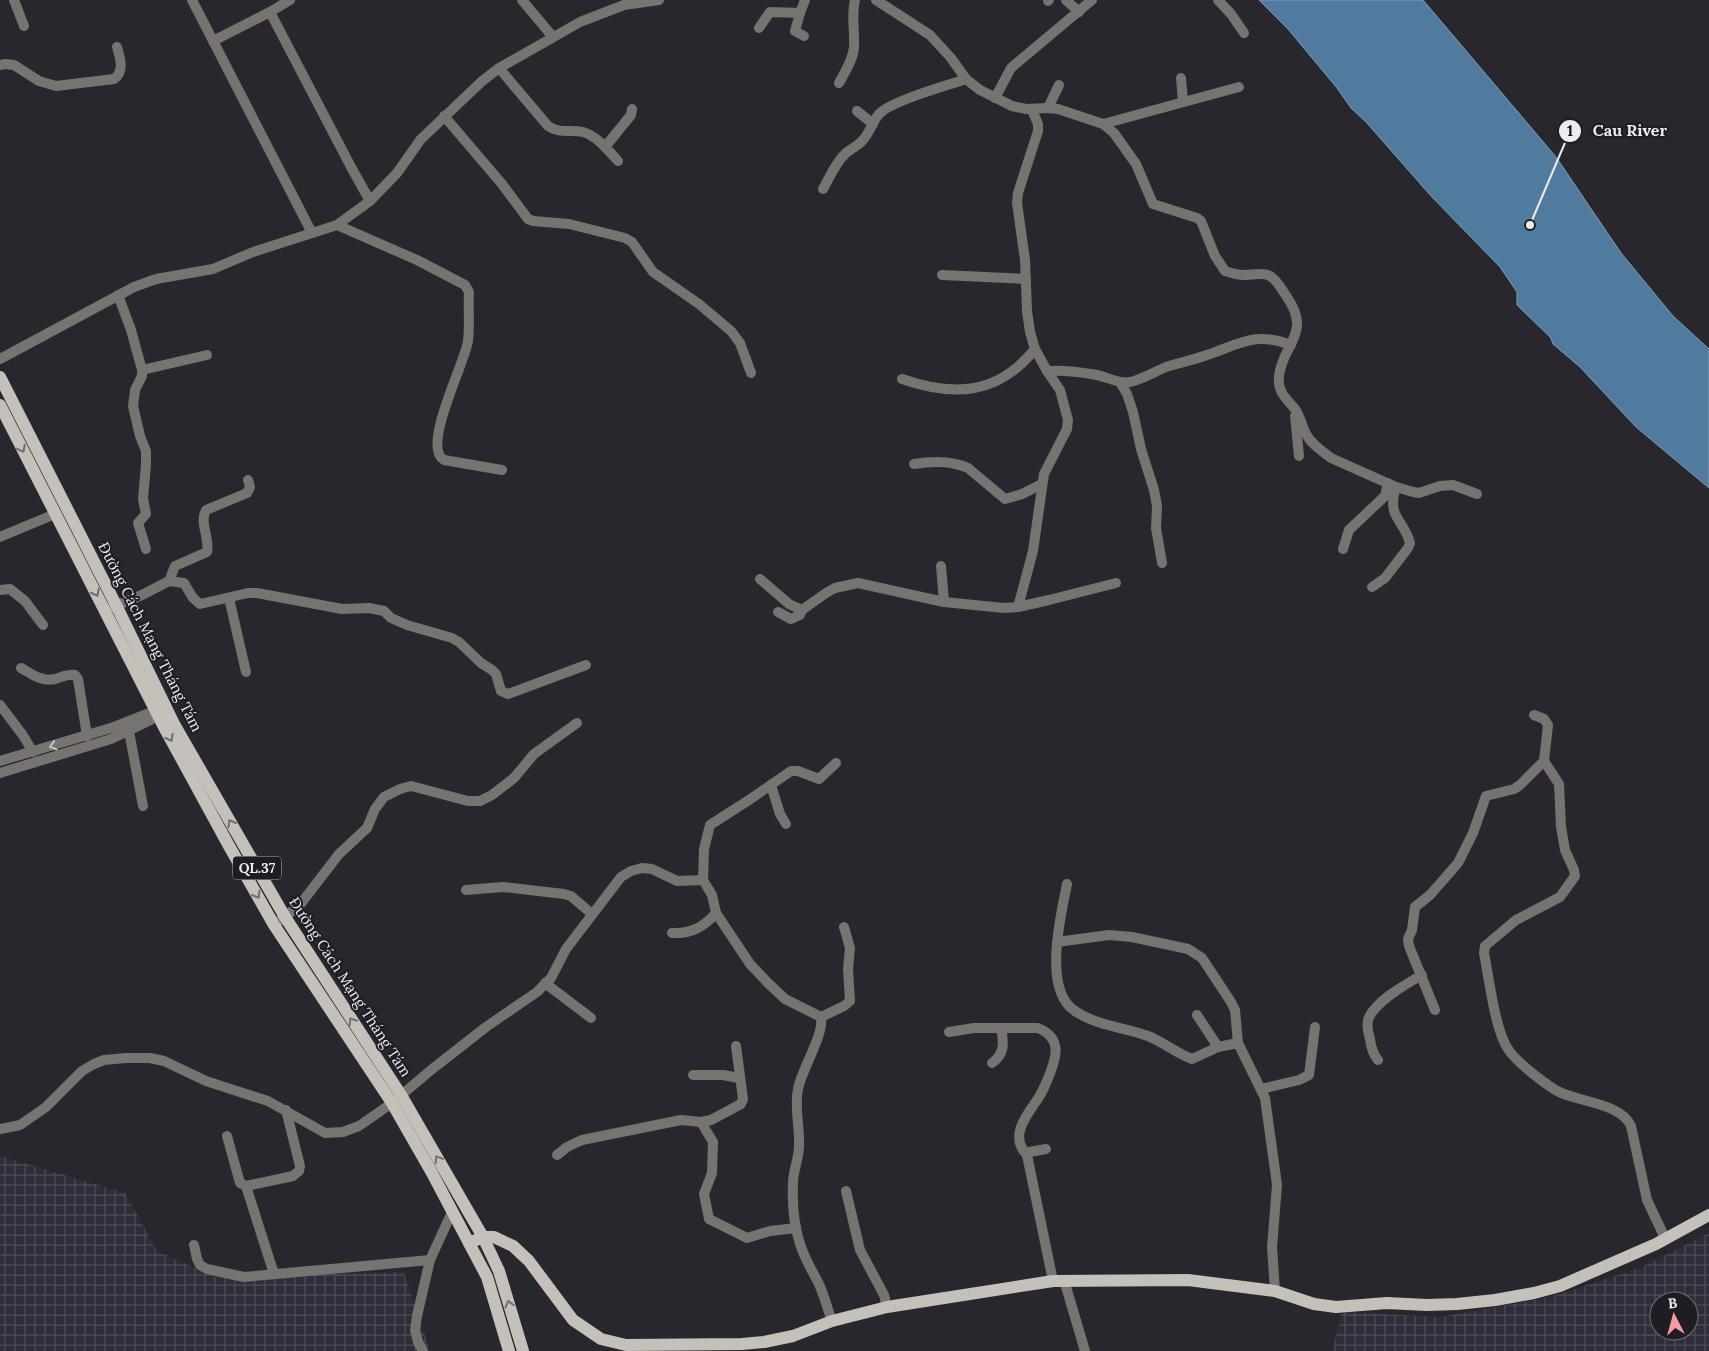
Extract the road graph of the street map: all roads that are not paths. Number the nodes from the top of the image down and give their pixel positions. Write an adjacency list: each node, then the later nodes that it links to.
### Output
1 (14, 0): 16 (street)
2 (192, 0): 21 (street)
3 (290, 0): 13 (street)
4 (522, 0): 20 (street)
5 (658, 0): 12 (street)
6 (805, 0): 15 (street)
7 (855, 0): 27 (street)
8 (876, 0): 26 (street)
9 (1066, 0): 14 (street)
10 (1092, 0): 14 (street)
11 (1218, 0): 18 (street)
12 (625, 3): 20 (street)
13 (270, 12): 21 (street); 42 (street)
14 (1079, 12): 30 (street)
15 (800, 13): 17 (street); 19 (street)
16 (24, 26)
17 (760, 28)
18 (1244, 33)
19 (804, 36)
20 (553, 37): 24 (street)
21 (213, 41): 44 (street)
22 (117, 47): 23 (street)
23 (0, 65)
24 (499, 68): 36 (street); 39 (street)
25 (1181, 78): 31 (street)
26 (966, 79): 30 (street); 37 (street)
27 (838, 82)
28 (1059, 85): 32 (street)
29 (1239, 86): 31 (street)
30 (995, 98): 35 (street)
31 (1184, 102): 38 (street)
32 (1048, 108): 35 (street); 38 (street)
33 (632, 109): 39 (street)
34 (857, 110): 37 (street)
35 (1032, 110): 46 (street)
36 (444, 116): 42 (street); 54 (street)
37 (873, 124): 41 (street)
38 (1102, 124): 48 (street)
39 (606, 147): 40 (street)
40 (618, 160)
41 (823, 189)
42 (370, 201): 43 (street)
43 (337, 225): 44 (street); 62 (street)
44 (312, 233): 47 (street)
45 (942, 275): 46 (street)
46 (1026, 279): 49 (street)
47 (118, 295): 51 (street); 52 (street)
48 (1291, 345): 57 (street); 59 (street)
49 (1034, 350): 53 (street); 56 (street)
50 (207, 355): 52 (street)
51 (0, 359)
52 (142, 370): 69 (street)
53 (1047, 371): 57 (street); 64 (street)
54 (751, 373)
55 (0, 378): 81 (main road, Đường Cách Mạng Tháng Tám / QL.37)
56 (902, 379)
57 (1120, 382): 71 (street)
58 (0, 405): 67 (main road, Đường Cách Mạng Tháng Tám / QL.37, one-way to 67)
59 (1296, 410): 60 (street); 65 (street)
60 (1299, 456)
61 (914, 464): 64 (street)
62 (502, 470)
63 (248, 480): 74 (street)
64 (1042, 484): 80 (street)
65 (1392, 485): 66 (street); 70 (street); 76 (street)
66 (1477, 494)
67 (55, 514): 68 (street); 81 (main road, Đường Cách Mạng Tháng Tám / QL.37, one-way to 81)
68 (0, 536)
69 (146, 549)
70 (1343, 549)
71 (1162, 563)
72 (941, 566): 79 (street)
73 (760, 579): 82 (street)
74 (169, 581): 78 (street); 81 (street)
75 (1116, 583): 80 (street)
76 (1372, 588)
77 (0, 590): 84 (street)
78 (230, 598): 85 (street); 87 (street)
79 (944, 602): 80 (street); 82 (street)
80 (1018, 607)
81 (110, 608): 89 (main road, Đường Cách Mạng Tháng Tám / QL.37)
82 (802, 610): 83 (street)
83 (778, 612)
84 (43, 626)
85 (586, 665)
86 (20, 668): 93 (street)
87 (246, 672)
88 (0, 705): 94 (street)
89 (161, 711): 92 (street); 102 (main road, Đường Cách Mạng Tháng Tám / QL.37, one-way to 89); 103 (main road, Đường Cách Mạng Tháng Tám / QL.37, one-way to 103)
90 (1534, 716): 96 (street)
91 (577, 724): 109 (street)
92 (127, 729): 93 (street); 98 (street); 100 (street)
93 (87, 736): 94 (street, one-way to 94)
94 (33, 752): 95 (street)
95 (0, 761)
96 (1544, 761): 114 (street); 145 (street)
97 (836, 763): 99 (street)
98 (0, 773)
99 (771, 785): 101 (street); 104 (street)
100 (143, 806)
101 (786, 824)
102 (241, 840): 103 (main road); 109 (main road, Đường Cách Mạng Tháng Tám / QL.37)
103 (229, 846): 110 (main road, Đường Cách Mạng Tháng Tám / QL.37, one-way to 110)
104 (703, 880): 107 (street); 108 (street)
105 (1067, 884): 113 (street)
106 (466, 890): 108 (street)
107 (716, 913): 112 (street); 118 (street)
108 (592, 914): 115 (street)
109 (285, 917): 110 (street); 131 (main road, Đường Cách Mạng Tháng Tám / QL.37, one-way to 109)
110 (274, 925): 131 (main road, Đường Cách Mạng Tháng Tám / QL.37)
111 (844, 927): 118 (street)
112 (672, 932)
113 (1057, 942): 123 (street); 125 (street)
114 (1422, 975): 116 (street); 126 (street)
115 (545, 983): 119 (street); 131 (street)
116 (1435, 1010)
117 (1197, 1016): 125 (street)
118 (821, 1017): 143 (street)
119 (591, 1018)
120 (1315, 1026): 130 (street)
121 (1001, 1028): 122 (street); 127 (street); 138 (street)
122 (949, 1032)
123 (1238, 1043): 125 (street); 130 (street)
124 (736, 1046): 129 (street)
125 (1218, 1047)
126 (1378, 1060)
127 (992, 1063)
128 (693, 1075): 129 (street)
129 (739, 1078): 133 (street)
130 (1261, 1089): 151 (street)
131 (396, 1099): 132 (street); 141 (main road, Đường Cách Mạng Tháng Tám / QL.37); 144 (main road, Đường Cách Mạng Tháng Tám / QL.37, one-way to 131)
132 (286, 1110): 134 (street); 139 (street)
133 (701, 1122): 137 (street); 143 (street)
134 (0, 1129)
135 (227, 1136): 139 (street)
136 (1046, 1149): 138 (street)
137 (557, 1155)
138 (1027, 1155): 150 (street)
139 (246, 1186): 149 (street)
140 (846, 1191): 152 (street)
141 (452, 1212): 146 (main road, Đường Cách Mạng Tháng Tám / QL.37); 148 (street)
142 (1709, 1215): 145 (main road)
143 (796, 1228): 153 (street)
144 (483, 1237): 146 (main road); 153 (main road); 156 (main road, Đường Cách Mạng Tháng Tám / QL.37, one-way to 144)
145 (1665, 1238): 151 (main road)
146 (469, 1243): 155 (main road, Đường Cách Mạng Tháng Tám / QL.37)
147 (194, 1245): 149 (street)
148 (430, 1260): 149 (street); 154 (street)
149 (274, 1274)
150 (1059, 1280): 151 (main road); 152 (main road); 157 (street)
151 (1275, 1291)
152 (888, 1307): 153 (main road)
153 (832, 1321)
154 (423, 1351)
155 (509, 1351)
156 (523, 1351)
157 (1085, 1351)

